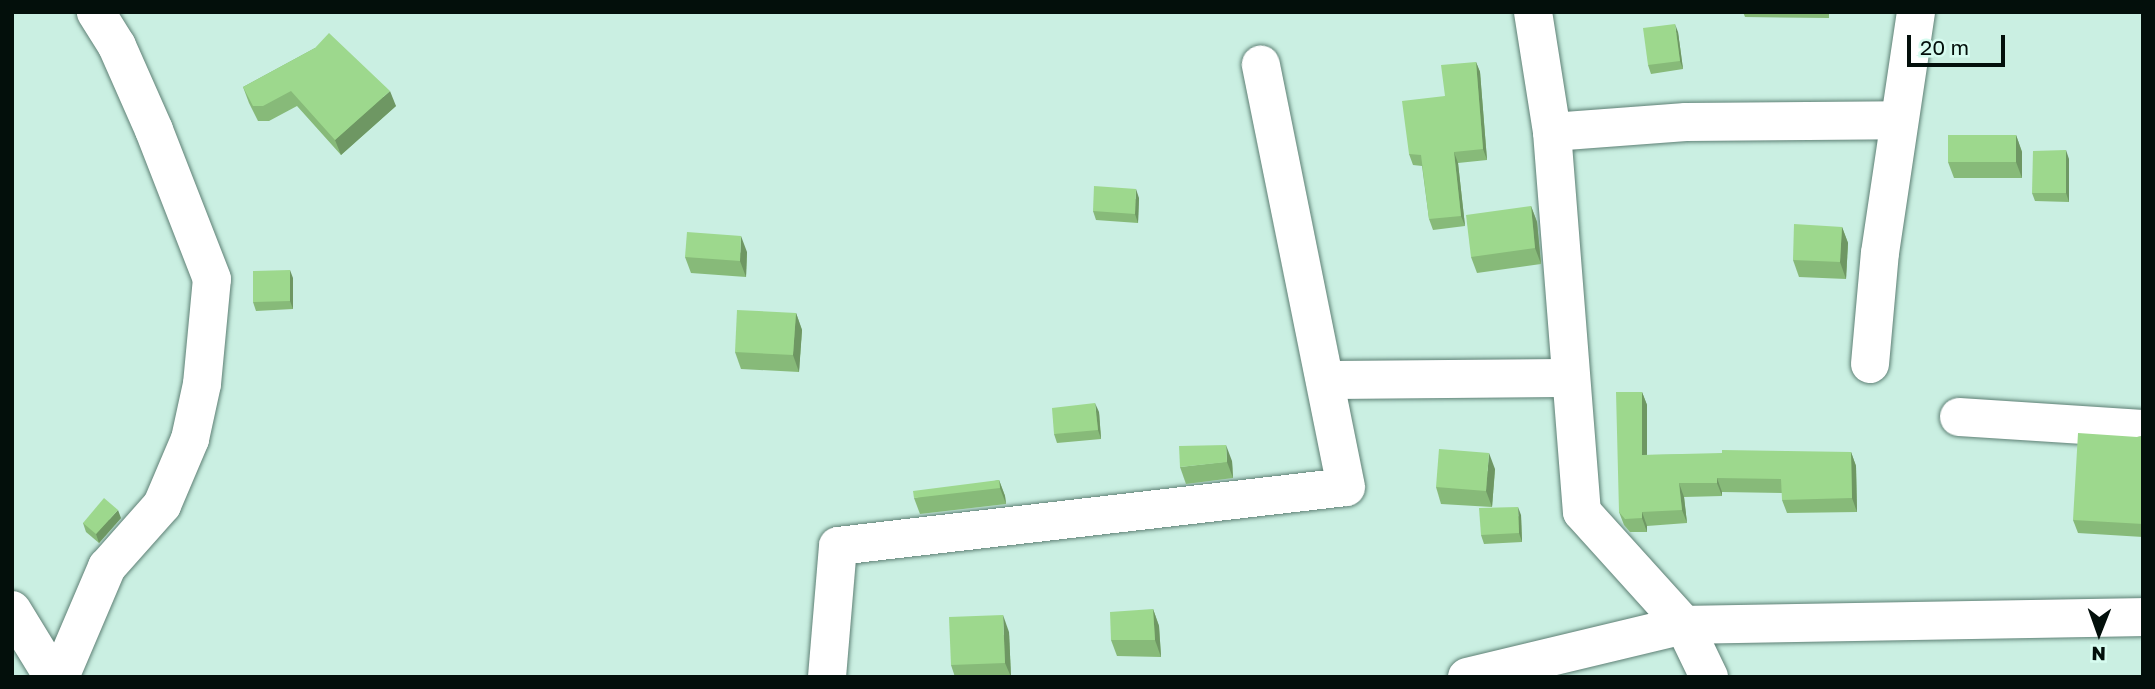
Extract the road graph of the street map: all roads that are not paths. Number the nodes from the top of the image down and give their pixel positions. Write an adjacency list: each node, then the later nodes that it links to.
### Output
1 (96, 12): 16 (street)
2 (1533, 12): 6 (street)
3 (1916, 12): 5 (street)
4 (1261, 64): 9 (street)
5 (1899, 120): 6 (street); 7 (street)
6 (1552, 132): 8 (street)
7 (1870, 364)
8 (1571, 378): 9 (street); 14 (street)
9 (1325, 380): 17 (street)
10 (1959, 417): 11 (street)
11 (2143, 429)
12 (12, 610): 15 (street)
13 (2143, 617): 14 (street)
14 (1684, 625): 18 (street); 19 (street)
15 (53, 677)
16 (60, 677)
17 (827, 677)
18 (1467, 677)
19 (1709, 677)

